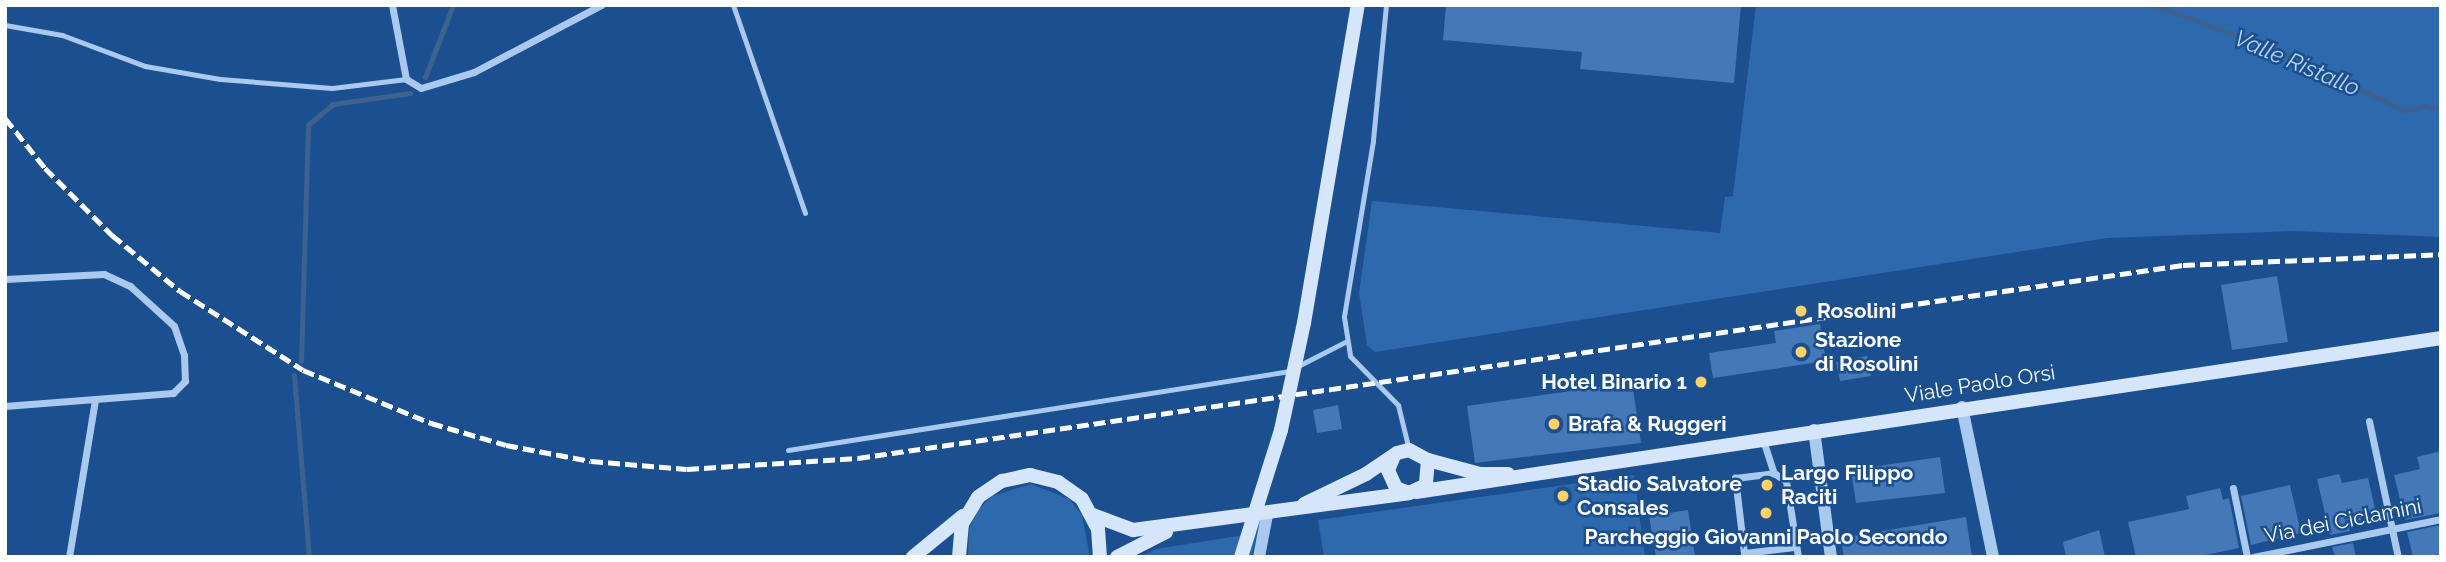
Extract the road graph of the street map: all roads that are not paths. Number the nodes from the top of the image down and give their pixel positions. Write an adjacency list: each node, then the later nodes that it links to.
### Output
1 (392, 5): 7 (street)
2 (601, 5): 7 (street)
3 (733, 5): 8 (lane)
4 (1358, 5): 39 (main road, bridge)
5 (1386, 5): 11 (lane)
6 (5, 25): 7 (lane)
7 (406, 79)
8 (805, 213)
9 (5, 279): 12 (street)
10 (2441, 338): 14 (main road, Viale Paolo Orsi)
11 (1345, 342): 18 (lane); 19 (lane)
12 (95, 400): 13 (street); 34 (street)
13 (5, 406)
14 (1962, 407): 16 (main road, Viale Paolo Orsi); 43 (street)
15 (2369, 421): 32 (street)
16 (1814, 430): 17 (main road, Viale Paolo Orsi); 42 (street)
17 (1762, 439): 22 (main road, Viale Paolo Orsi); 23 (street)
18 (788, 450)
19 (1409, 450): 20 (main road); 21 (main road)
20 (1393, 458): 25 (main road); 26 (main road)
21 (1428, 460): 22 (main road); 25 (main road)
22 (1527, 473): 25 (main road)
23 (1774, 473): 33 (street); 33 (street)
24 (2233, 488): 44 (street)
25 (1412, 493): 26 (main road)
26 (1290, 510): 28 (main road)
27 (967, 513): 29 (main road); 35 (main road); 36 (main road)
28 (1267, 514): 31 (main road); 40 (street)
29 (1093, 515): 31 (main road); 37 (main road)
30 (2441, 519): 32 (street, Via dei Ciclamini)
31 (1177, 527): 38 (main road)
32 (2392, 529): 45 (street, Via dei Ciclamini); 46 (street)
33 (1794, 547): 41 (street)
34 (69, 557)
35 (913, 557)
36 (959, 557)
37 (1100, 557)
38 (1117, 557)
39 (1241, 557)
40 (1259, 557)
41 (1798, 557)
42 (1831, 557)
43 (1993, 557)
44 (2247, 557)
45 (2253, 557)
46 (2398, 557)

